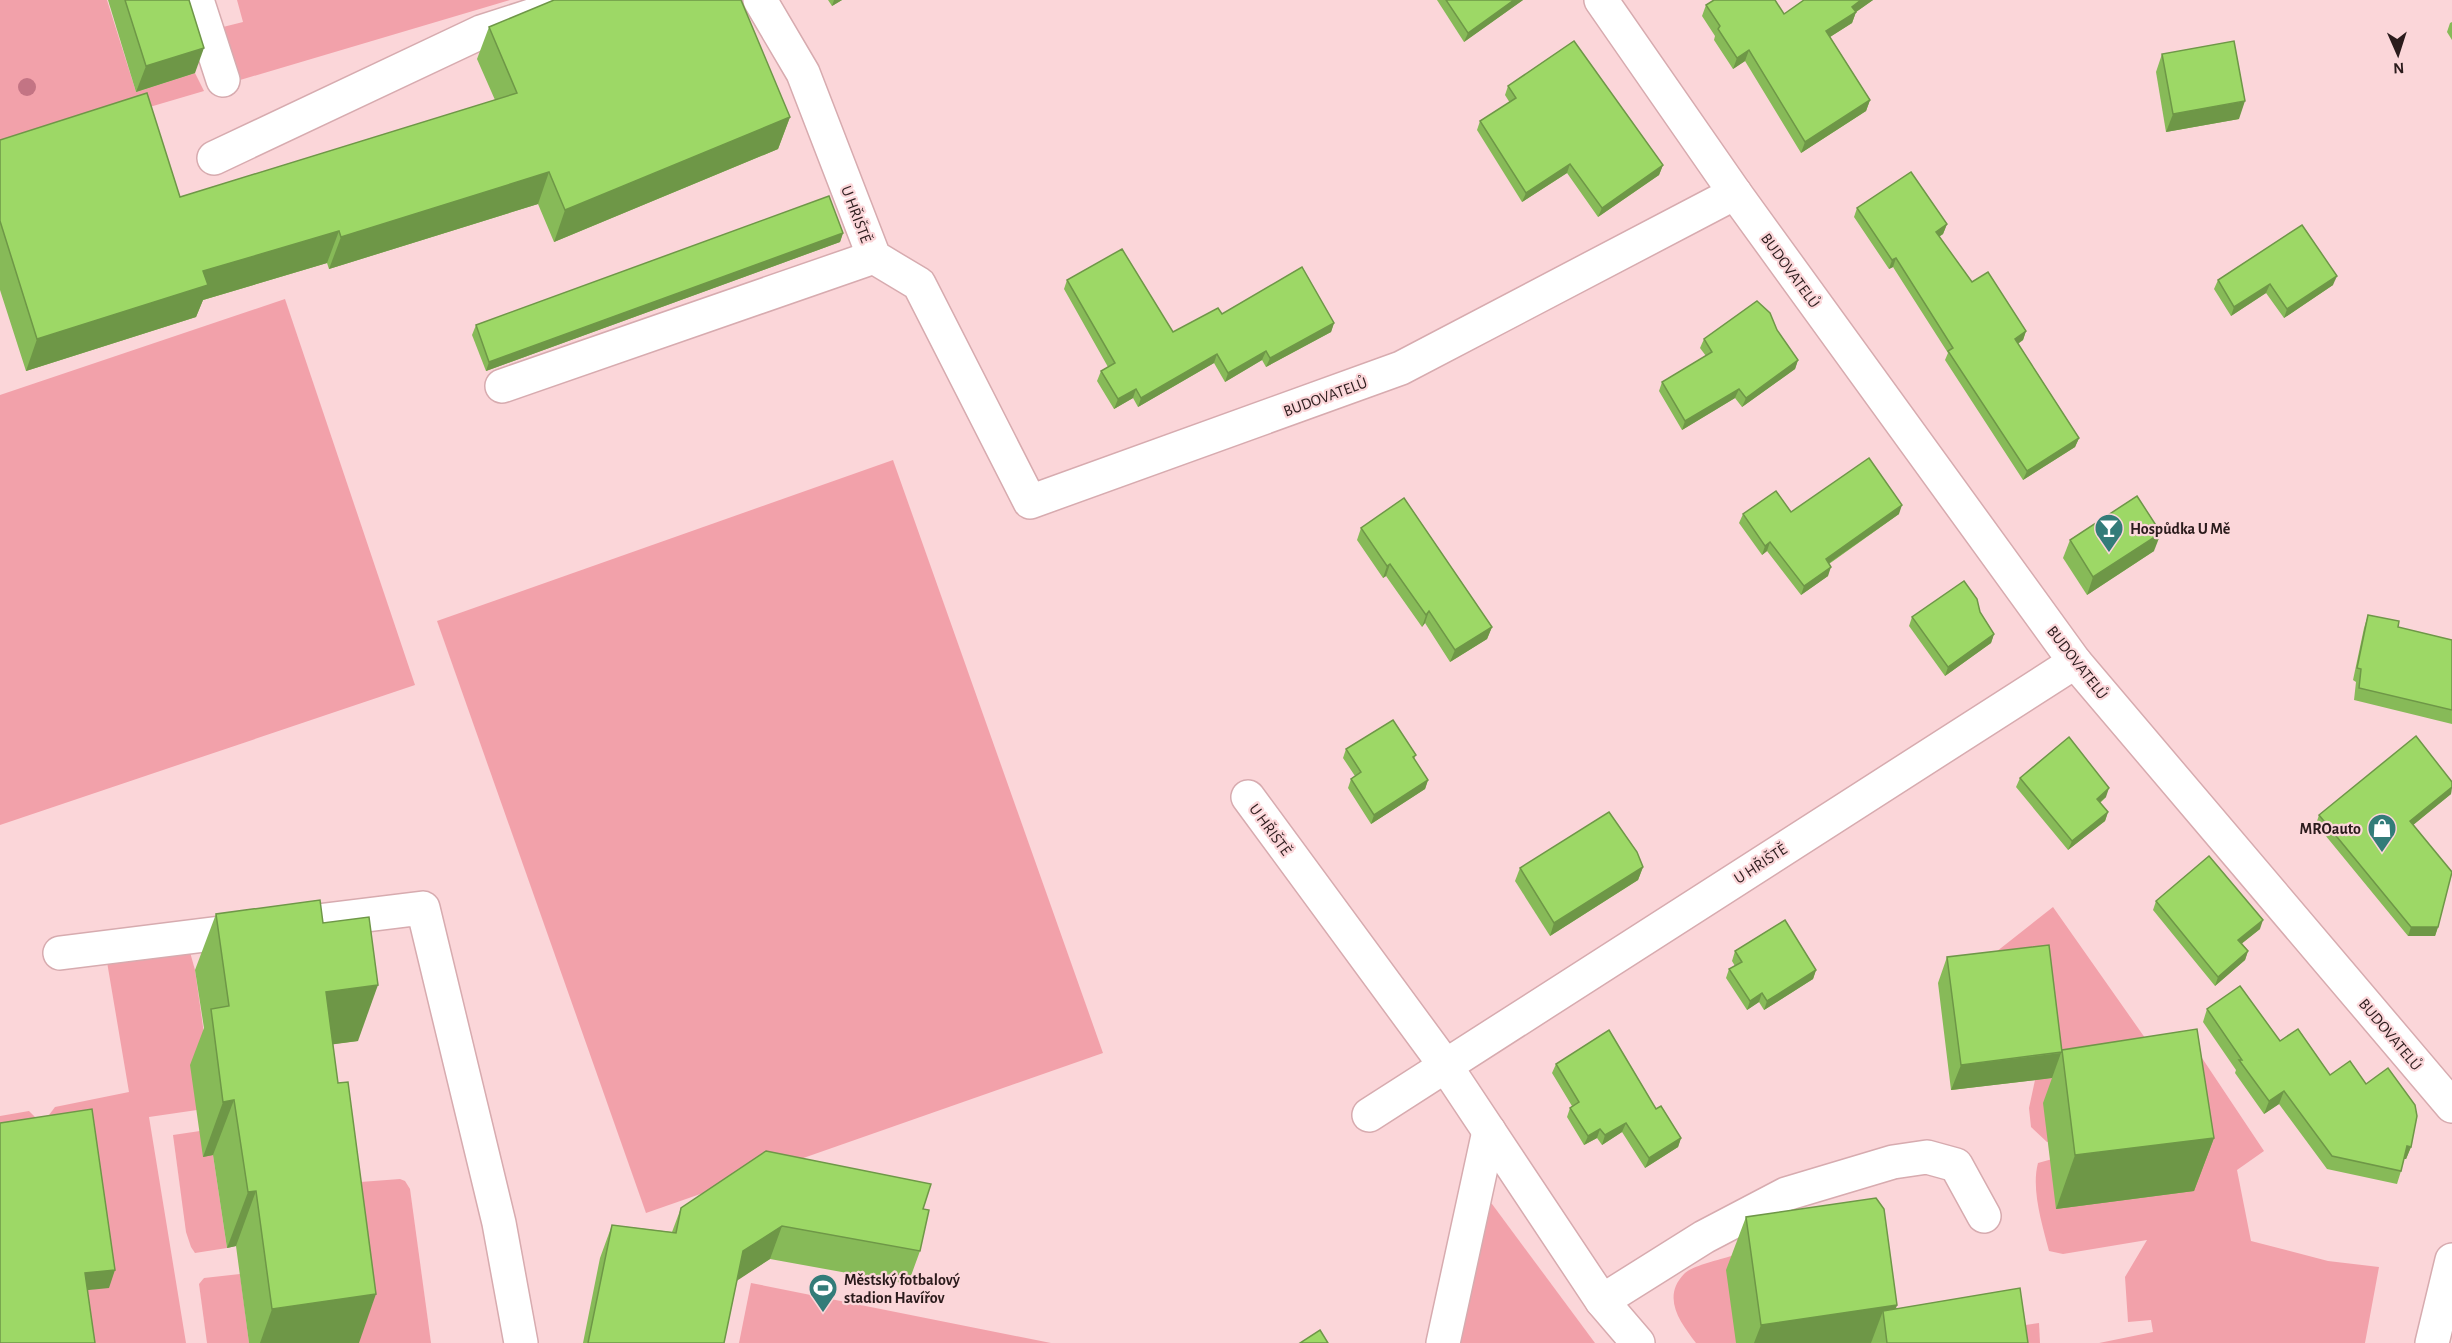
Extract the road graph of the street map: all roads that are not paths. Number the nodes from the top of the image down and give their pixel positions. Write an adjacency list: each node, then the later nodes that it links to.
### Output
1 (198, 0): 5 (street)
2 (580, 0): 6 (street)
3 (760, 0): 8 (street, U HŘIŠTĚ)
4 (1601, 0): 7 (street, BUDOVATELŮ)
5 (224, 80)
6 (214, 158)
7 (1735, 193): 10 (street, BUDOVATELŮ); 11 (street, BUDOVATELŮ)
8 (874, 257): 9 (street); 10 (street, U HŘIŠTĚ)
9 (502, 386)
10 (1030, 502)
11 (2075, 662): 14 (street, U HŘIŠTĚ); 15 (street, BUDOVATELŮ)
12 (1248, 797): 14 (street, U HŘIŠTĚ)
13 (60, 953): 21 (street)
14 (1445, 1065): 16 (street); 17 (street, U HŘIŠTĚ)
15 (2452, 1106)
16 (1369, 1115)
17 (1489, 1131): 20 (street, U HŘIŠTĚ); 22 (street)
18 (1984, 1216): 20 (street)
19 (2452, 1260): 24 (street)
20 (1602, 1301): 23 (street, U HŘIŠTĚ)
21 (521, 1343)
22 (1443, 1343)
23 (1638, 1343)
24 (2432, 1343)

